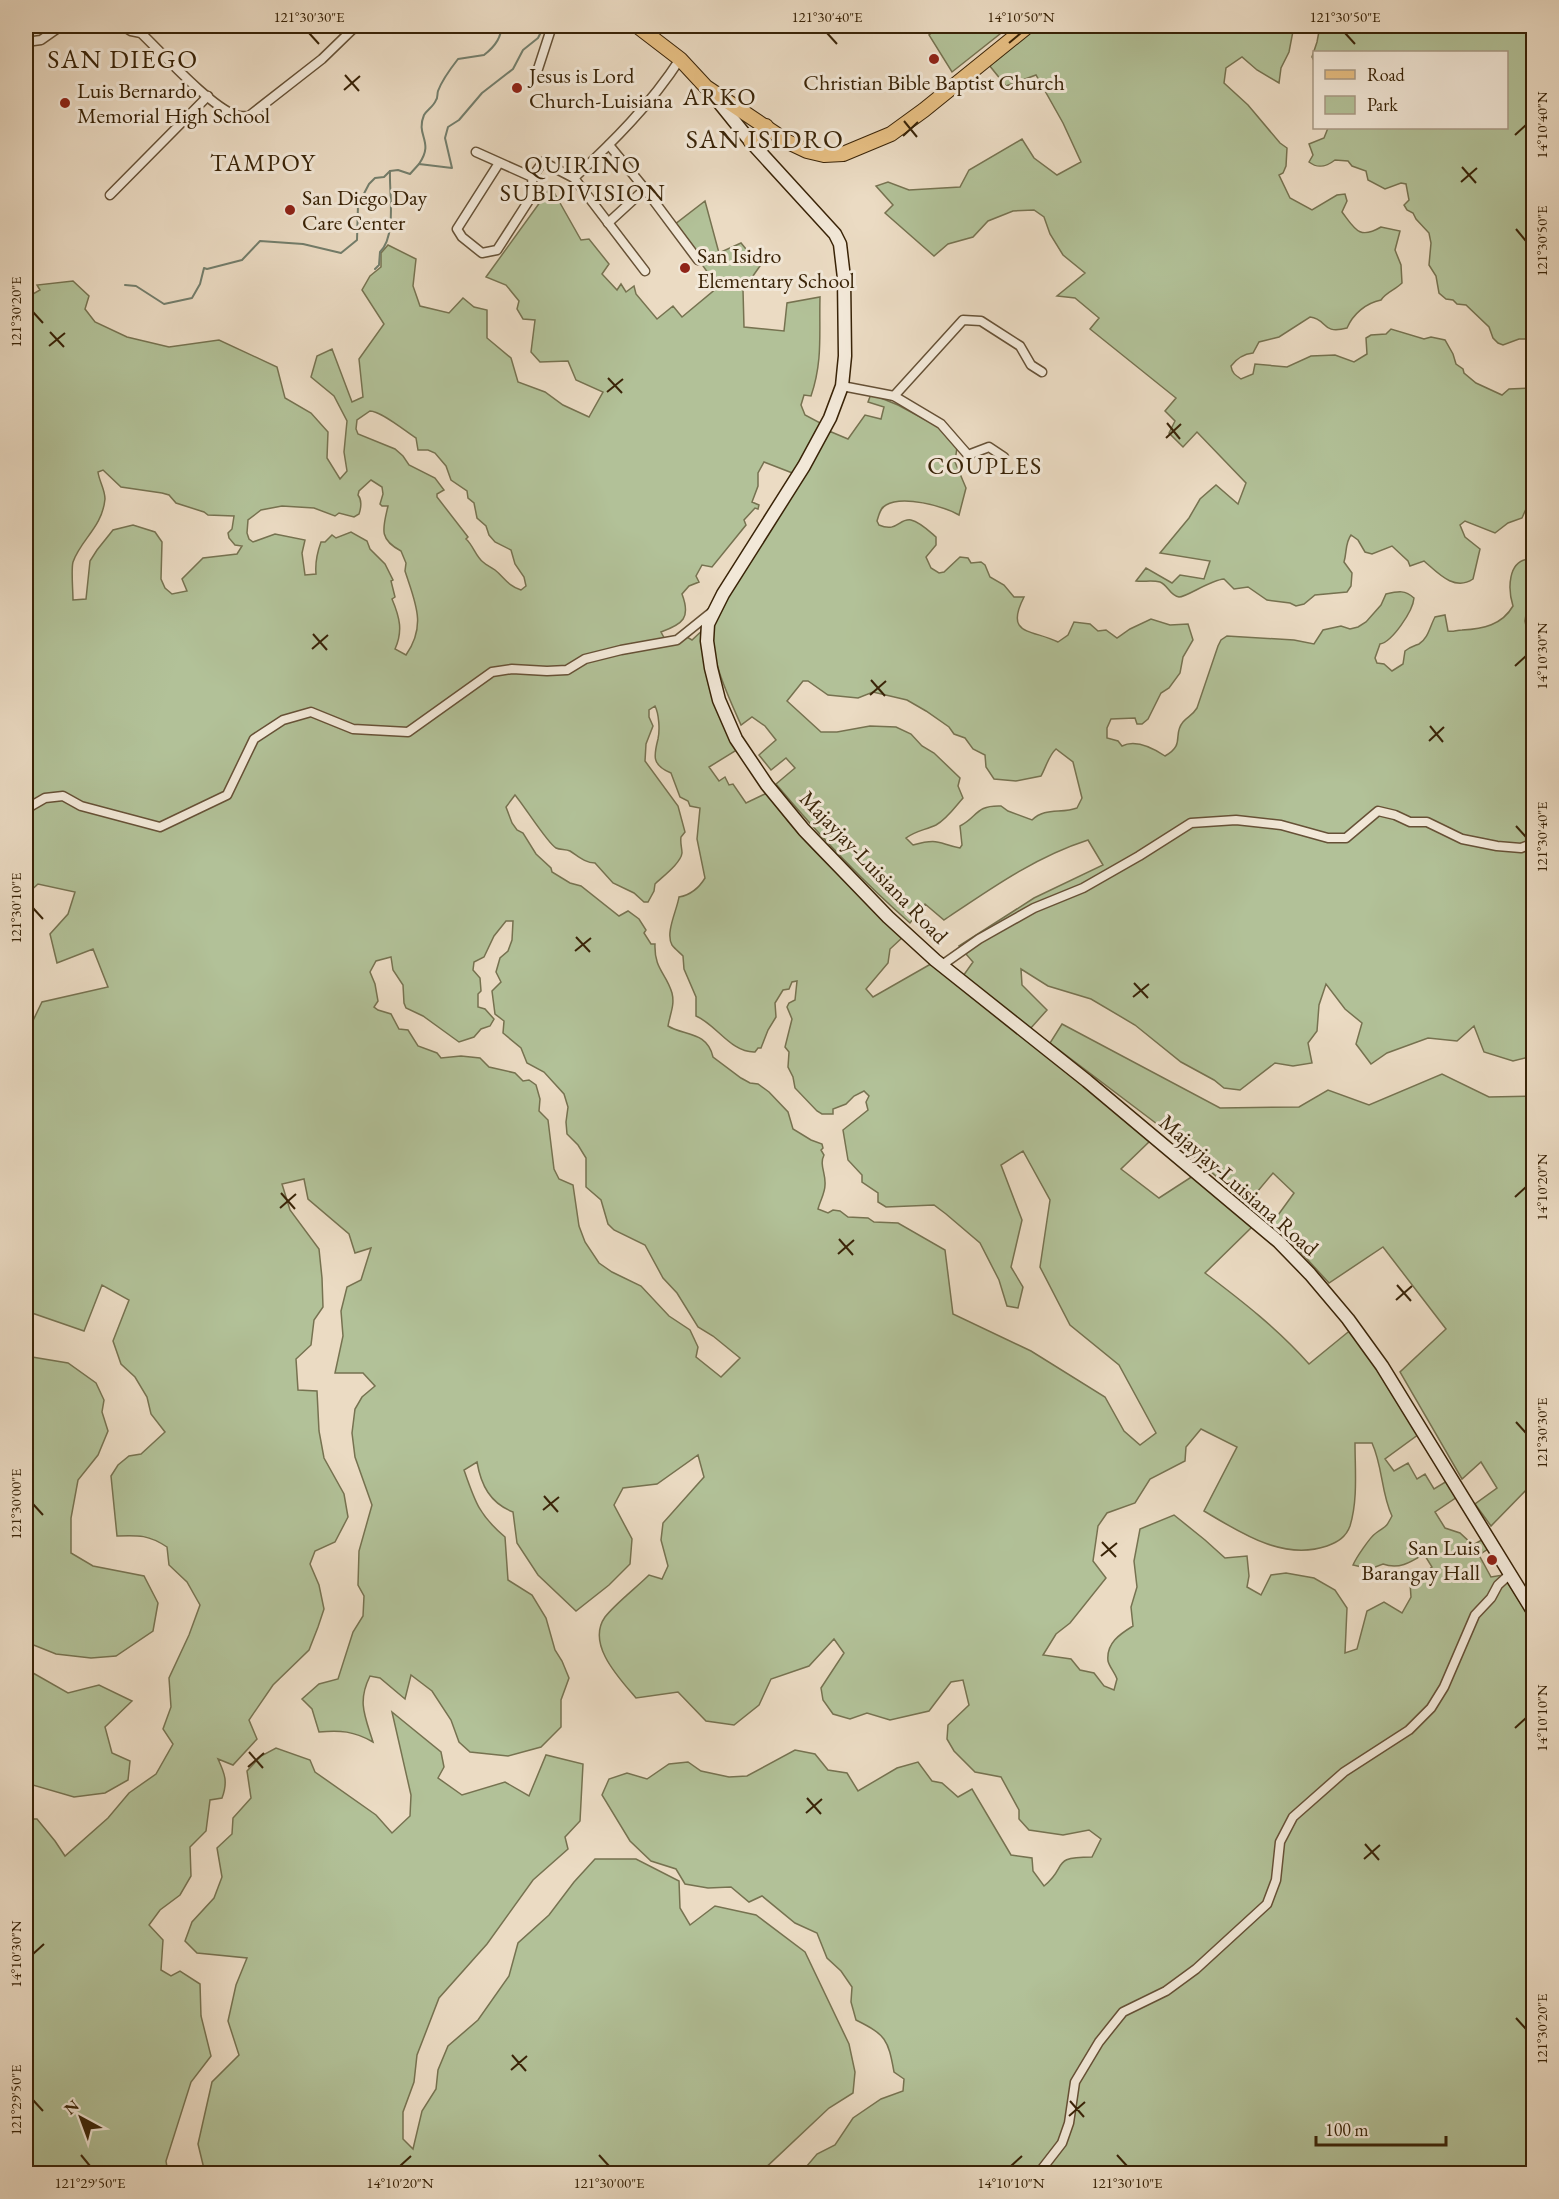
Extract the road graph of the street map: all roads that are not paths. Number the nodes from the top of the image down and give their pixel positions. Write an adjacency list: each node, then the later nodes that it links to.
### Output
1 (61, 26): 9 (street)
2 (123, 26): 8 (street)
3 (151, 26): 8 (street)
4 (356, 26): 13 (street)
5 (554, 26): 11 (street)
6 (637, 26): 10 (main road)
7 (1028, 26): 14 (main road)
8 (141, 33): 13 (street)
9 (26, 42)
10 (680, 59): 12 (main road); 16 (street)
11 (536, 75)
12 (706, 87): 14 (main road); 15 (street, Majayjay-Luisiana Road)
13 (208, 96): 22 (street)
14 (766, 126): 15 (main road)
15 (751, 142): 27 (street, Majayjay-Luisiana Road)
16 (609, 145): 20 (street); 21 (street)
17 (476, 152): 18 (street)
18 (499, 162): 19 (street); 19 (street)
19 (532, 177): 20 (street)
20 (574, 178): 23 (street)
21 (645, 189): 23 (street); 24 (street)
22 (110, 195)
23 (608, 223): 25 (street)
24 (698, 260)
25 (645, 271)
26 (1042, 372): 28 (street)
27 (842, 386): 28 (street); 30 (street, Majayjay-Luisiana Road)
28 (894, 396): 29 (street)
29 (1004, 457)
30 (715, 609): 31 (street); 33 (street, Majayjay-Luisiana Road)
31 (26, 809)
32 (1533, 843): 33 (street)
33 (942, 964): 34 (street, Majayjay-Luisiana Road)
34 (1510, 1574): 35 (street, Majayjay-Luisiana Road); 36 (street)
35 (1533, 1612)
36 (1038, 2174)

